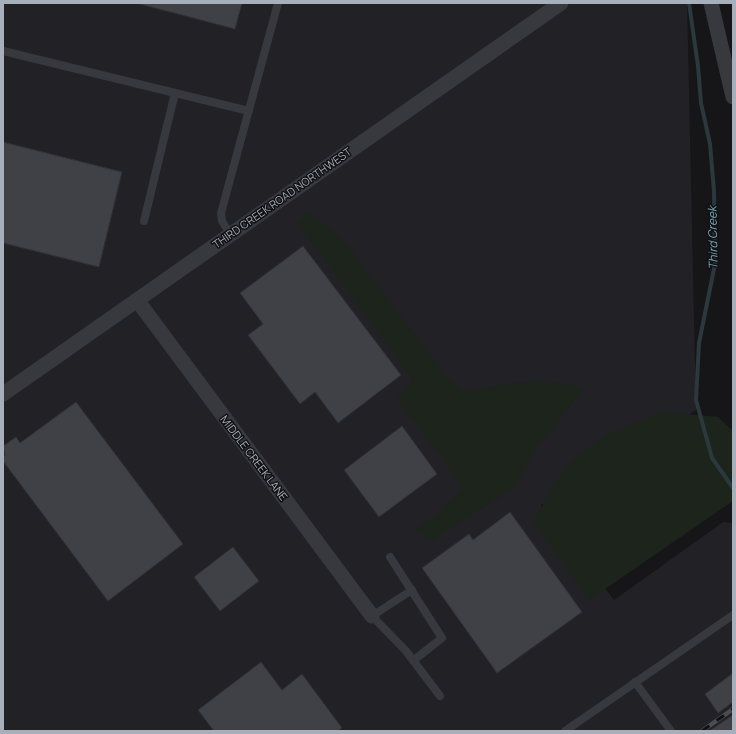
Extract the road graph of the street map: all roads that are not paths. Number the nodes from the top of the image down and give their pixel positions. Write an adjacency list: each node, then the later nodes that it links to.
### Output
1 (278, 3): 7 (lane)
2 (561, 3): 9 (street, THIRD CREEK ROAD NORTHWEST)
3 (710, 3): 6 (street)
4 (3, 51): 5 (lane)
5 (175, 93): 7 (lane); 8 (lane)
6 (733, 97)
7 (249, 111): 9 (lane)
8 (144, 221)
9 (230, 234): 10 (street, THIRD CREEK ROAD NORTHWEST)
10 (137, 300): 11 (street, THIRD CREEK ROAD NORTHWEST); 15 (street, MIDDLE CREEK LANE)
11 (3, 394)
12 (390, 557): 13 (lane)
13 (412, 590): 15 (lane); 16 (lane)
14 (733, 615): 17 (lane)
15 (372, 616): 16 (lane)
16 (414, 660): 18 (lane)
17 (635, 682): 19 (lane); 20 (lane)
18 (440, 696)
19 (565, 731)
20 (671, 731)

